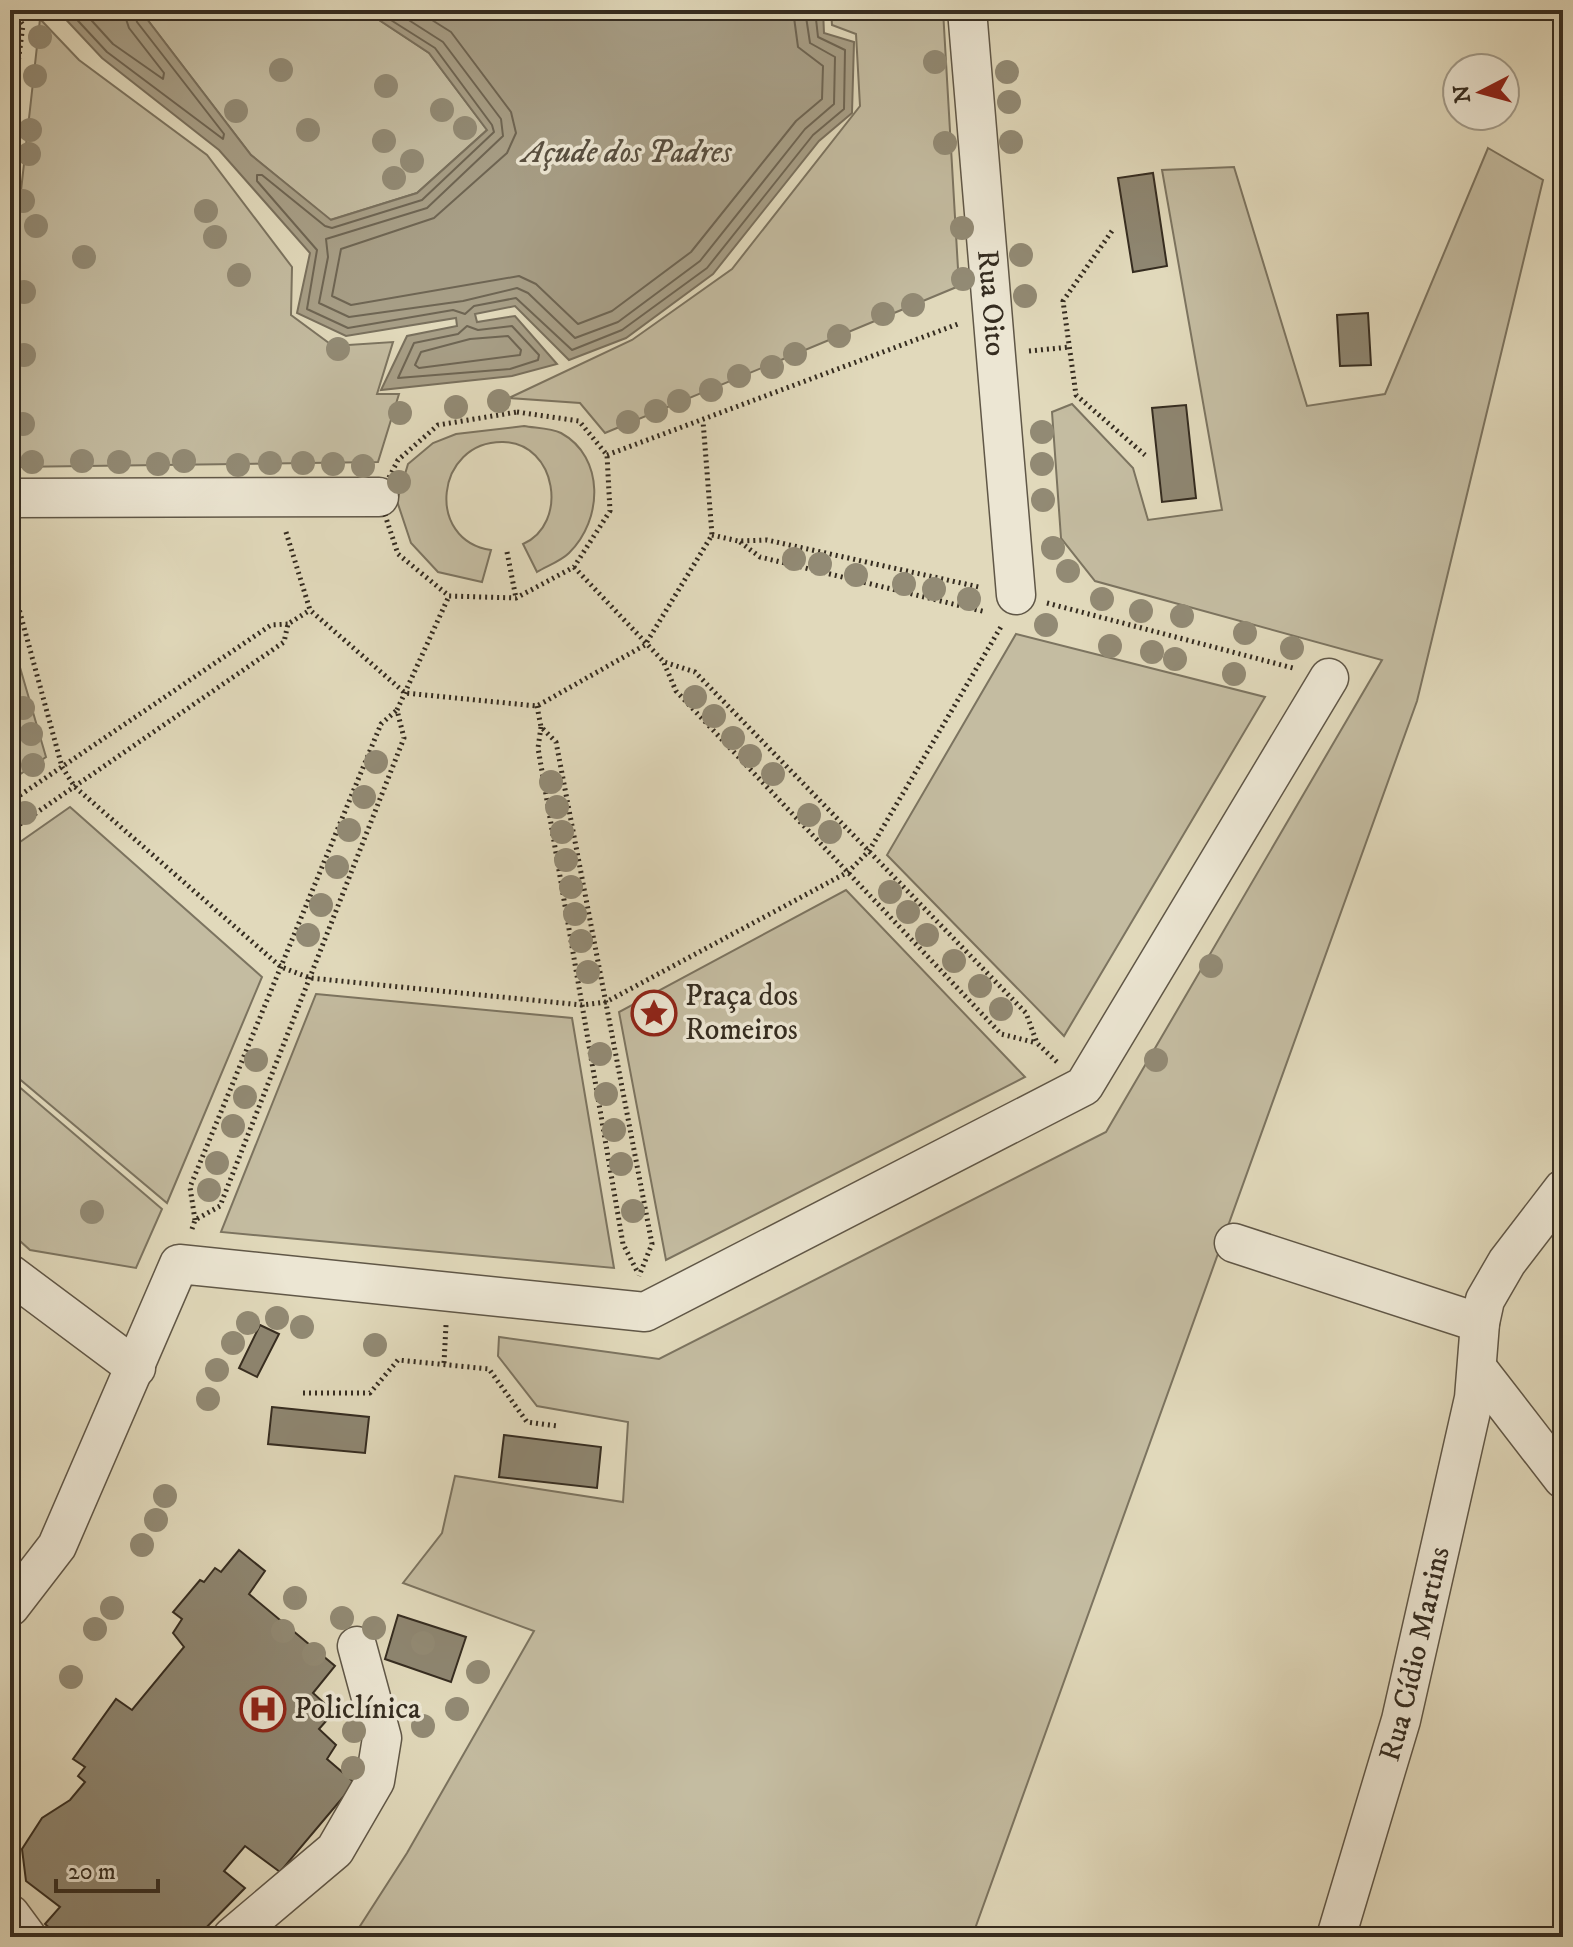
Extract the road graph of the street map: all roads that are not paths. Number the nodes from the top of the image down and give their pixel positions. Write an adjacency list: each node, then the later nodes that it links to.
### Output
1 (967, 10): 4 (street, Rua Oito)
2 (379, 497): 3 (street)
3 (10, 498)
4 (1011, 606)
5 (1329, 678): 10 (street)
6 (1563, 1189): 9 (street, Rua Cídio Martins)
7 (1234, 1243): 9 (street)
8 (10, 1274): 10 (street)
9 (1480, 1323): 11 (street, Rua Cídio Martins)
10 (136, 1368): 13 (street)
11 (1478, 1369): 12 (street); 18 (street, Rua Cídio Martins)
12 (1563, 1479)
13 (10, 1607)
14 (357, 1646): 17 (street)
15 (10, 1914): 16 (street)
16 (27, 1937)
17 (232, 1937)
18 (1336, 1937)

